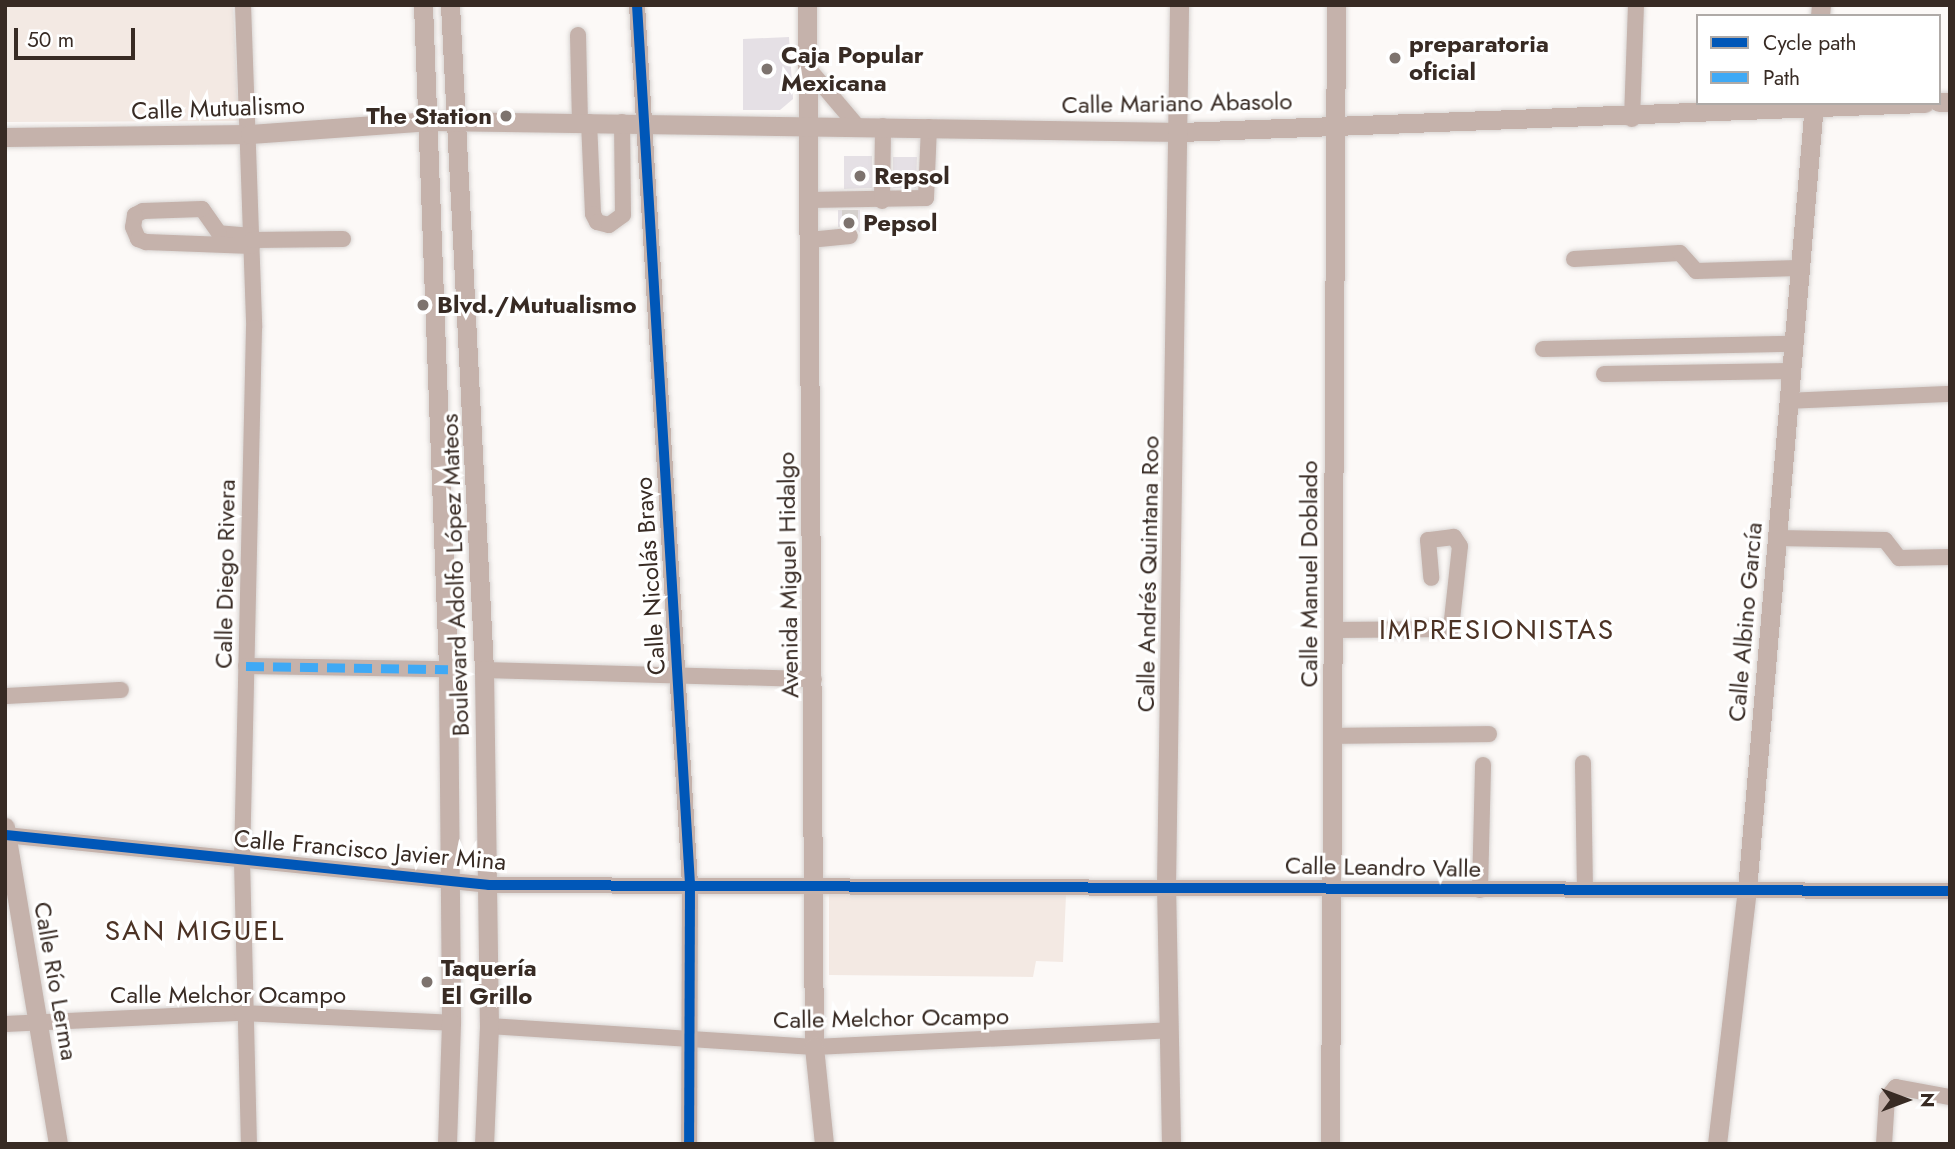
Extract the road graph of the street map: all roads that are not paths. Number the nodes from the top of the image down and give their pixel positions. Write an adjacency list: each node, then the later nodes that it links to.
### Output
1 (243, 5): 25 (street, Calle Diego Rivera)
2 (423, 5): 14 (main road, Boulevard Adolfo López Mateos)
3 (450, 5): 15 (main road, Boulevard Adolfo López Mateos)
4 (636, 5): 18 (street, Calle Nicolás Bravo)
5 (807, 5): 10 (main road, Avenida Miguel Hidalgo)
6 (1179, 5): 24 (main road, Calle Andrés Quintana Roo)
7 (1336, 5): 19 (main road, Calle Manuel Doblado)
8 (1636, 5): 13 (street)
9 (578, 35): 16 (street)
10 (807, 68): 20 (street); 22 (main road, Avenida Miguel Hidalgo)
11 (1851, 105): 12 (main road, Calle Mariano Abasolo)
12 (1814, 106): 13 (main road, Calle Mariano Abasolo); 35 (main road, Calle Albino García)
13 (1632, 119): 19 (main road, Calle Mariano Abasolo)
14 (431, 121): 15 (main road, Calle Mariano Abasolo); 25 (main road, Calle Mutualismo); 47 (main road, Boulevard Adolfo López Mateos)
15 (458, 121): 16 (main road, Calle Mariano Abasolo); 48 (main road, Boulevard Adolfo López Mateos)
16 (584, 122): 17 (main road, Calle Mariano Abasolo); 17 (street)
17 (622, 122): 18 (main road, Calle Mariano Abasolo)
18 (643, 122): 22 (main road, Calle Mariano Abasolo); 49 (street, Calle Nicolás Bravo)
19 (1336, 124): 24 (main road, Calle Mariano Abasolo); 45 (main road, Calle Manuel Doblado)
20 (858, 127): 21 (main road, Calle Mariano Abasolo); 22 (main road, Calle Mariano Abasolo)
21 (883, 127): 23 (main road, Calle Mariano Abasolo); 28 (street)
22 (807, 128): 27 (main road, Avenida Miguel Hidalgo)
23 (929, 128): 24 (main road, Calle Mariano Abasolo); 28 (street)
24 (1181, 132): 64 (main road, Calle Andrés Quintana Roo)
25 (250, 134): 26 (main road, Calle Mutualismo); 32 (street, Calle Diego Rivera)
26 (5, 137)
27 (808, 200): 28 (street); 33 (main road, Avenida Miguel Hidalgo)
28 (882, 201)
29 (850, 236): 33 (street)
30 (343, 239): 32 (street)
31 (232, 240): 31 (street); 32 (street)
32 (252, 240): 46 (street, Calle Diego Rivera)
33 (809, 240): 50 (main road, Avenida Miguel Hidalgo)
34 (1574, 259): 35 (street)
35 (1798, 268): 36 (main road, Calle Albino García)
36 (1792, 344): 37 (street); 38 (main road, Calle Albino García)
37 (1543, 349)
38 (1791, 371): 39 (street); 41 (main road, Calle Albino García)
39 (1604, 374)
40 (1950, 394): 41 (street)
41 (1788, 401): 42 (main road, Calle Albino García)
42 (1777, 538): 43 (street); 68 (main road, Calle Albino García)
43 (1950, 557)
44 (1431, 578): 45 (street)
45 (1333, 631): 54 (main road, Calle Manuel Doblado)
46 (246, 666): 47 (street); 58 (street, Calle Diego Rivera)
47 (448, 669): 61 (main road, Boulevard Adolfo López Mateos)
48 (484, 670): 49 (street); 63 (main road, Boulevard Adolfo López Mateos)
49 (677, 673): 50 (street); 60 (street, Calle Nicolás Bravo)
50 (814, 679): 62 (main road, Avenida Miguel Hidalgo)
51 (121, 690): 52 (street)
52 (5, 696)
53 (1489, 734): 54 (street)
54 (1333, 736): 65 (main road, Calle Manuel Doblado)
55 (1583, 763): 67 (street)
56 (1483, 765): 66 (street)
57 (6, 831): 58 (street, Calle Francisco Javier Mina); 59 (main road, Calle Río Lerma)
58 (242, 860): 61 (street, Calle Francisco Javier Mina); 70 (street, Calle Diego Rivera)
59 (10, 882): 71 (main road, Calle Río Lerma)
60 (690, 883): 62 (street, Calle Francisco Javier Mina); 63 (street, Calle Francisco Javier Mina); 76 (street, Calle Nicolás Bravo)
61 (450, 884): 63 (street, Calle Francisco Javier Mina); 72 (main road, Boulevard Adolfo López Mateos)
62 (815, 884): 64 (street, Calle Leandro Valle); 77 (main road, Avenida Miguel Hidalgo)
63 (489, 885): 74 (main road, Boulevard Adolfo López Mateos)
64 (1166, 885): 65 (street, Calle Leandro Valle); 75 (main road, Calle Andrés Quintana Roo)
65 (1332, 887): 66 (street, Calle Leandro Valle); 86 (main road, Calle Manuel Doblado)
66 (1480, 890): 67 (street, Calle Leandro Valle)
67 (1586, 890): 68 (street, Calle Leandro Valle)
68 (1747, 890): 69 (street, Calle Leandro Valle); 87 (main road, Calle Albino García)
69 (1950, 891)
70 (242, 1013): 71 (street, Calle Melchor Ocampo); 72 (street, Calle Melchor Ocampo); 80 (street, Calle Diego Rivera)
71 (38, 1019): 73 (street, Calle Melchor Ocampo); 79 (main road, Calle Río Lerma)
72 (451, 1023): 81 (main road, Boulevard Adolfo López Mateos)
73 (5, 1024)
74 (489, 1026): 76 (street, Calle Melchor Ocampo); 82 (main road, Boulevard Adolfo López Mateos)
75 (1170, 1030): 77 (street, Calle Melchor Ocampo); 85 (main road, Calle Andrés Quintana Roo)
76 (690, 1039): 77 (street, Calle Melchor Ocampo); 83 (street, Calle Nicolás Bravo)
77 (814, 1047): 84 (main road, Avenida Miguel Hidalgo)
78 (1950, 1097): 88 (street)
79 (58, 1144)
80 (249, 1144)
81 (447, 1144)
82 (484, 1144)
83 (689, 1144)
84 (824, 1144)
85 (1171, 1144)
86 (1330, 1144)
87 (1717, 1144)
88 (1884, 1144)

